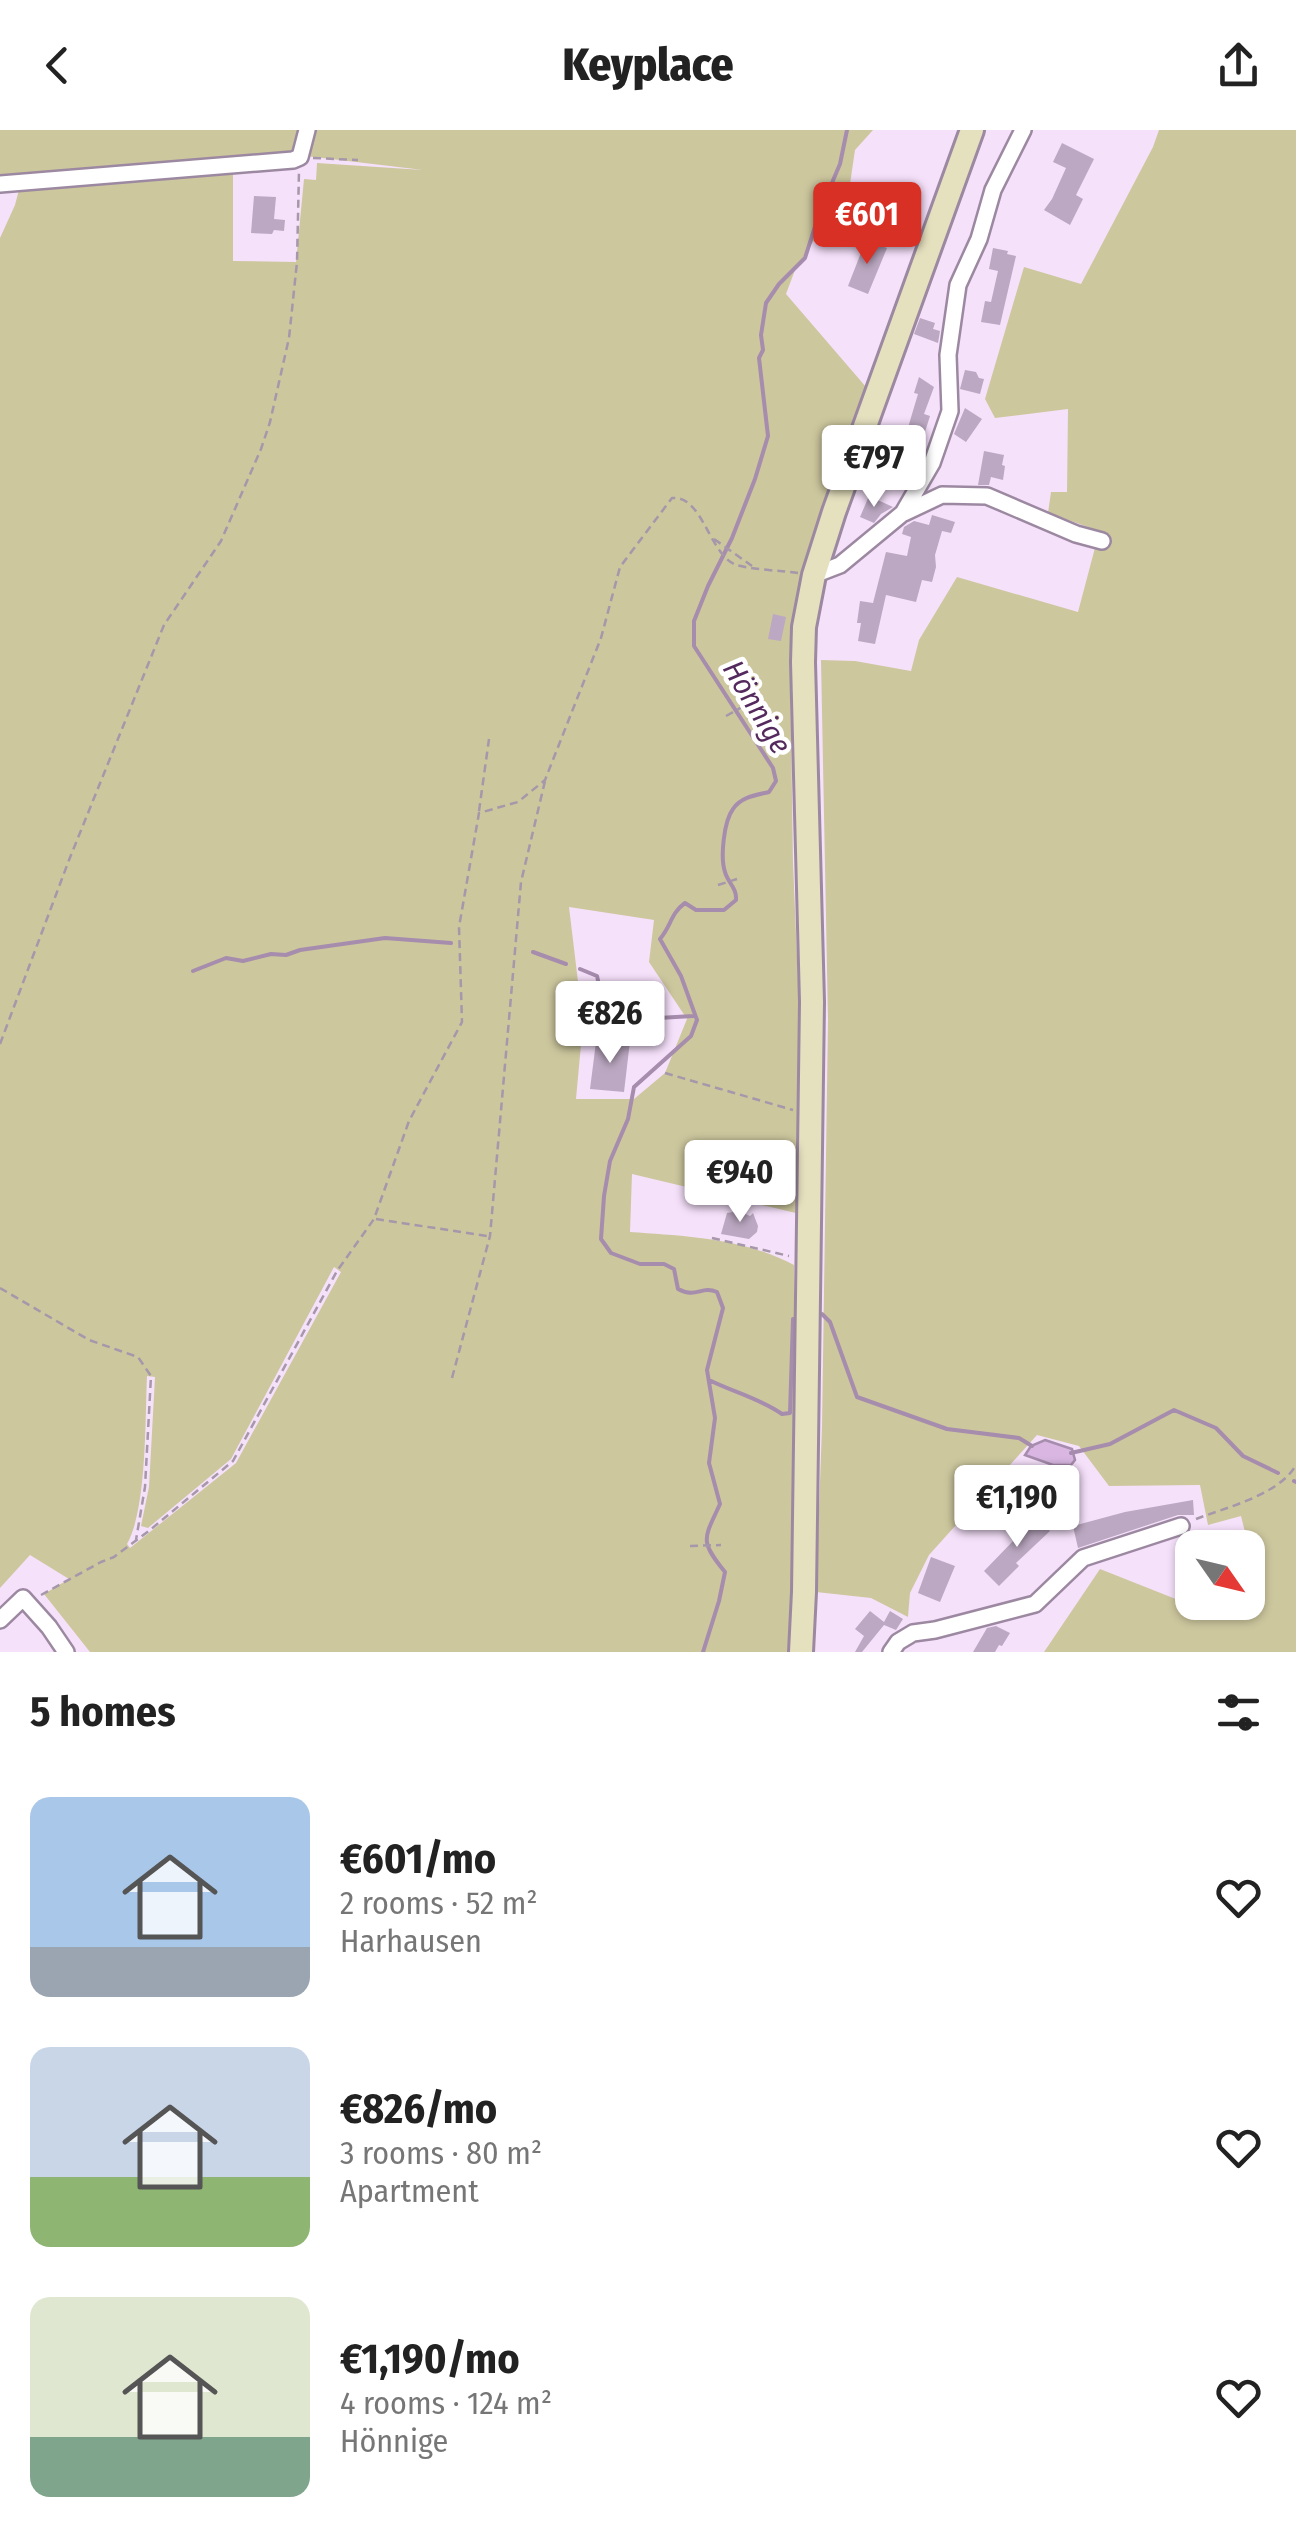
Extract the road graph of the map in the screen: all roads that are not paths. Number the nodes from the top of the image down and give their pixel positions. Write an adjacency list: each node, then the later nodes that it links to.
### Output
1 (306, 130): 4 (street)
2 (972, 130): 7 (main road)
3 (1023, 130): 5 (street)
4 (0, 184)
5 (903, 513): 6 (street); 7 (street)
6 (1102, 541)
7 (814, 575): 11 (main road)
8 (1180, 1526): 12 (street)
9 (0, 1620): 10 (street)
10 (66, 1652)
11 (801, 1652)
12 (891, 1652)

